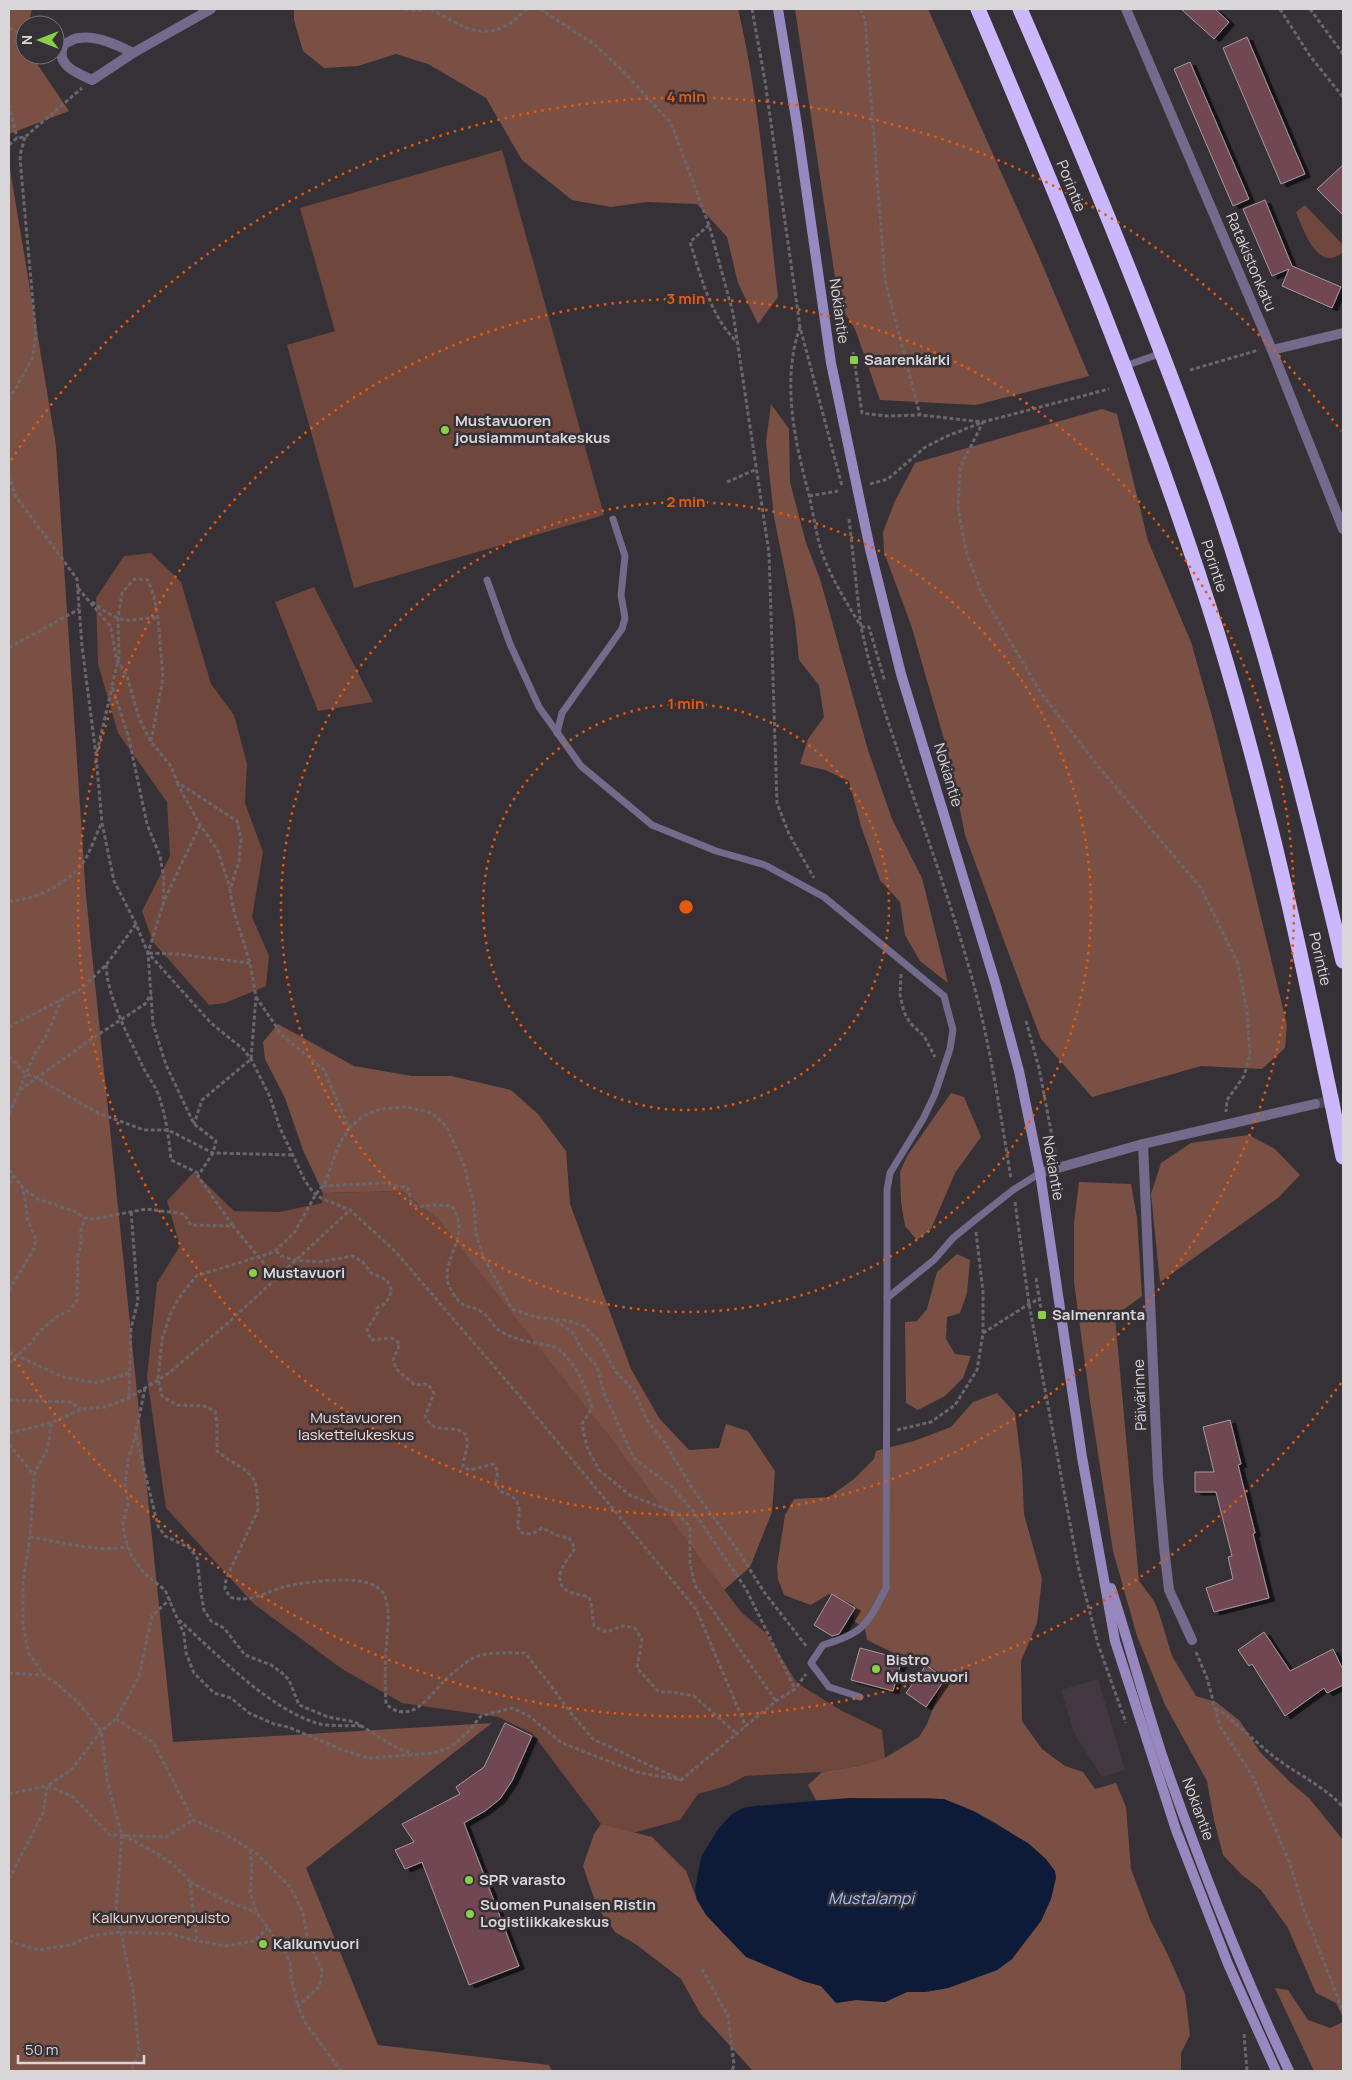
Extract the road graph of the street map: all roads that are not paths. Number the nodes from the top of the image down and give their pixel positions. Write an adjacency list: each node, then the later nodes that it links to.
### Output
1 (211, 9): 6 (street)
2 (778, 9): 19 (main road, Nokiantie)
3 (978, 9): 10 (highway, Porintie)
4 (1020, 9): 9 (highway, Porintie)
5 (1126, 9): 8 (street, Ratakistonkatu)
6 (133, 53): 6 (street)
7 (1343, 334): 8 (street)
8 (1272, 350): 12 (street, Ratakistonkatu)
9 (1162, 353): 10 (lane); 15 (highway, Porintie)
10 (1125, 366): 18 (highway, Porintie)
11 (613, 519): 14 (lane)
12 (1343, 529)
13 (487, 580): 14 (lane)
14 (557, 733): 20 (lane)
15 (1343, 962)
16 (1315, 1104): 17 (street)
17 (1143, 1144): 19 (street); 22 (street, Päivärinne)
18 (1343, 1158)
19 (1040, 1173): 20 (lane); 21 (main road, Nokiantie)
20 (887, 1298): 23 (lane)
21 (1098, 1549): 24 (main road, Nokiantie); 25 (main road, Nokiantie)
22 (1192, 1640)
23 (860, 1697)
24 (1276, 2071)
25 (1289, 2071)

